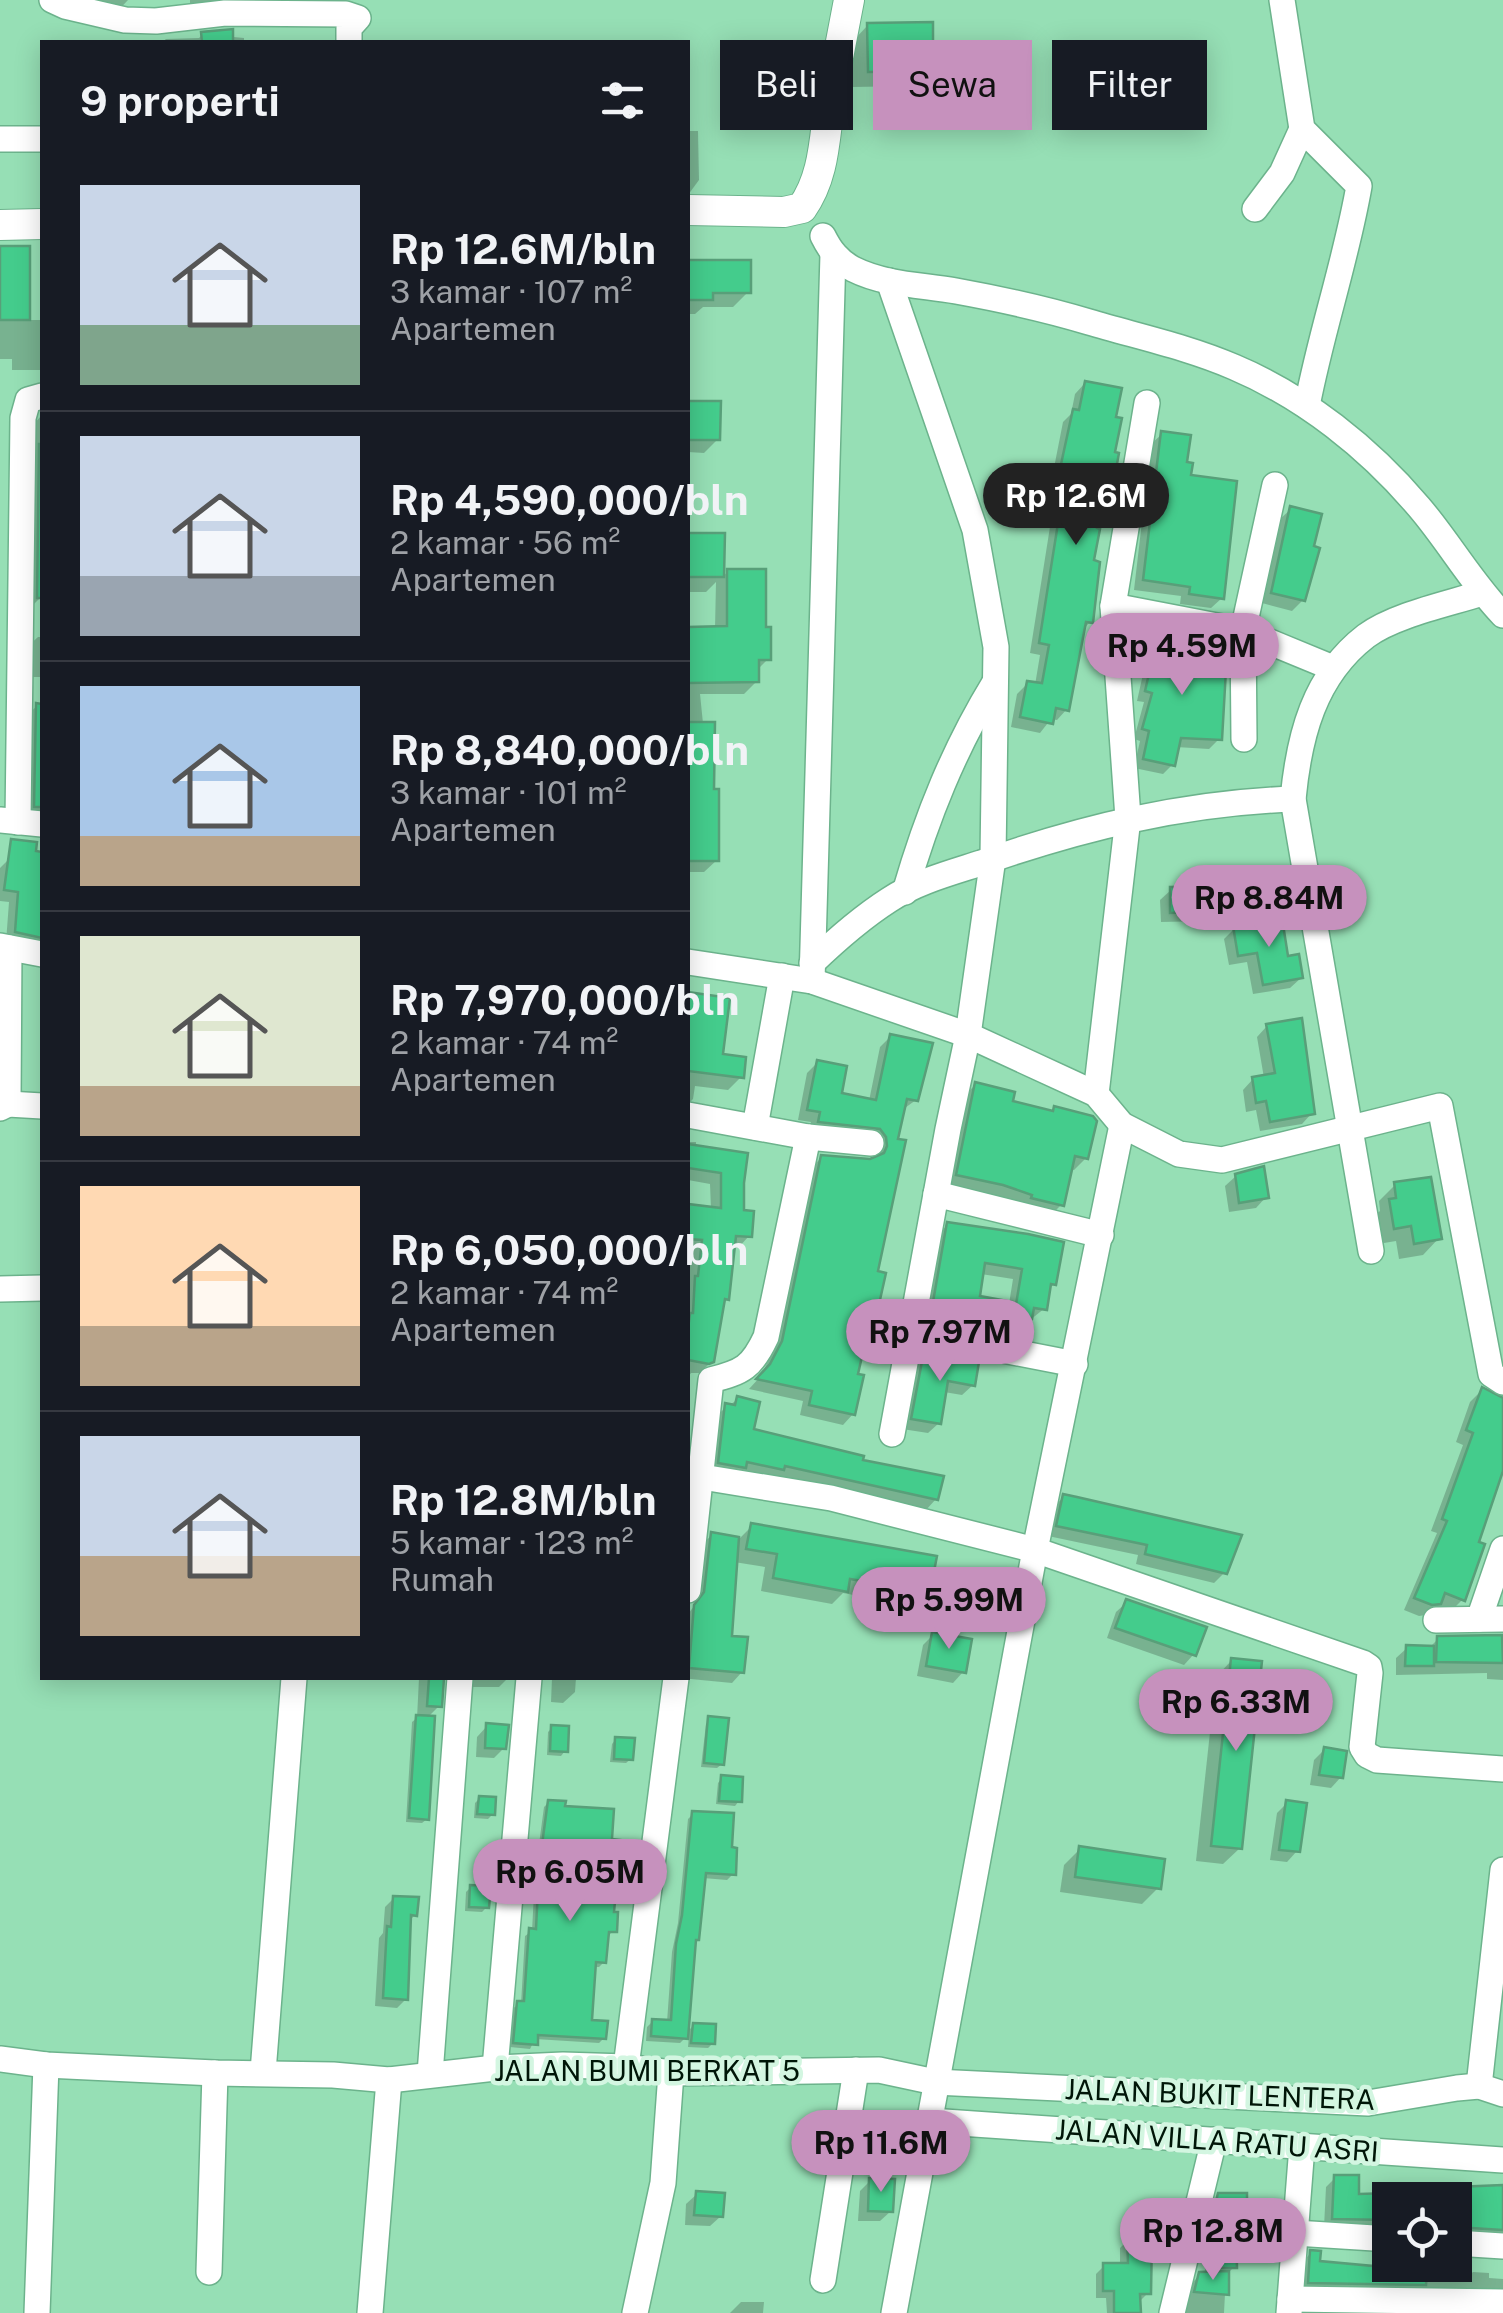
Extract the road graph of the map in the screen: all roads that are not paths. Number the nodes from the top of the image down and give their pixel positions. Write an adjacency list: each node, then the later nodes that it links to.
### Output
1 (52, 0): 4 (street)
2 (850, 0): 10 (street)
3 (1282, 0): 6 (street)
4 (158, 32): 5 (street)
5 (349, 40)
6 (1302, 129): 9 (street); 16 (street)
7 (0, 139): 8 (street)
8 (40, 139)
9 (1255, 209)
10 (690, 210)
11 (40, 224): 12 (street)
12 (0, 225)
13 (888, 282): 16 (street); 25 (street); 35 (street)
14 (40, 397): 17 (street)
15 (1147, 402): 20 (street)
16 (1307, 406): 19 (street)
17 (11, 481): 23 (street)
18 (1275, 486): 22 (street)
19 (1482, 593): 21 (street); 24 (street)
20 (1113, 606): 22 (street); 28 (street)
21 (1503, 615)
22 (1243, 631): 24 (street); 26 (street)
23 (11, 667): 29 (street)
24 (1333, 668): 27 (street)
25 (996, 681): 30 (street); 31 (street)
26 (1244, 739)
27 (1293, 799): 28 (street); 43 (street)
28 (1128, 818): 30 (street); 38 (street)
29 (20, 822)
30 (993, 858): 31 (street); 37 (street)
31 (905, 892): 35 (street)
32 (5, 947): 33 (street); 39 (street)
33 (40, 954)
34 (690, 962): 36 (street)
35 (812, 972): 36 (street); 37 (street)
36 (782, 976): 44 (street)
37 (968, 1035): 38 (street); 47 (street)
38 (1096, 1094): 42 (street)
39 (4, 1106): 40 (street)
40 (40, 1106)
41 (690, 1115): 44 (street)
42 (1122, 1124): 43 (street); 48 (street)
43 (1350, 1126): 49 (street); 55 (street)
44 (755, 1128): 45 (street)
45 (808, 1137): 46 (street); 54 (street)
46 (871, 1144)
47 (936, 1194): 48 (street); 52 (street)
48 (1102, 1234): 53 (street)
49 (1371, 1251)
50 (40, 1288): 51 (street)
51 (0, 1289)
52 (910, 1332): 53 (street); 56 (street)
53 (1075, 1364): 59 (street)
54 (699, 1378): 57 (street)
55 (1503, 1382)
56 (892, 1434)
57 (702, 1477): 59 (street); 60 (street)
58 (1503, 1549): 61 (street)
59 (1034, 1550): 67 (street); 79 (street)
60 (690, 1574)
61 (1491, 1619): 62 (street)
62 (1436, 1620)
63 (294, 1680): 74 (street)
64 (460, 1680): 76 (street)
65 (528, 1680): 72 (street)
66 (676, 1680): 71 (street)
67 (1503, 1769)
68 (1503, 1870): 80 (street)
69 (0, 2059): 70 (street, JALAN BUMI BERKAT 5)
70 (46, 2065): 75 (street, JALAN BUMI BERKAT 5); 93 (street)
71 (626, 2067): 72 (street, JALAN BUMI BERKAT 5); 77 (street, JALAN BUMI BERKAT 5)
72 (496, 2068): 76 (street, JALAN BUMI BERKAT 5)
73 (856, 2070): 77 (street, JALAN BUMI BERKAT 5); 79 (street, JALAN BUMI BERKAT 5); 90 (street)
74 (263, 2072): 75 (street, JALAN BUMI BERKAT 5); 78 (street, JALAN BUMI BERKAT 5)
75 (215, 2074): 89 (street)
76 (430, 2074): 78 (street, JALAN BUMI BERKAT 5)
77 (671, 2074): 95 (street)
78 (389, 2080): 94 (street)
79 (935, 2082): 80 (street, JALAN BUKIT LENTERA); 81 (street)
80 (1491, 2090)
81 (930, 2121): 82 (street, JALAN VILLA RATU ASRI); 96 (street)
82 (1214, 2140): 83 (street, JALAN VILLA RATU ASRI); 97 (street)
83 (1302, 2146): 84 (street, JALAN VILLA RATU ASRI); 85 (street)
84 (1503, 2160)
85 (1295, 2233): 86 (street); 92 (street)
86 (1372, 2238)
87 (1472, 2244): 88 (street)
88 (1503, 2246)
89 (209, 2272)
90 (822, 2280)
91 (1503, 2302): 92 (street)
92 (1289, 2306)
93 (37, 2313)
94 (370, 2313)
95 (634, 2313)
96 (894, 2313)
97 (1172, 2313)

